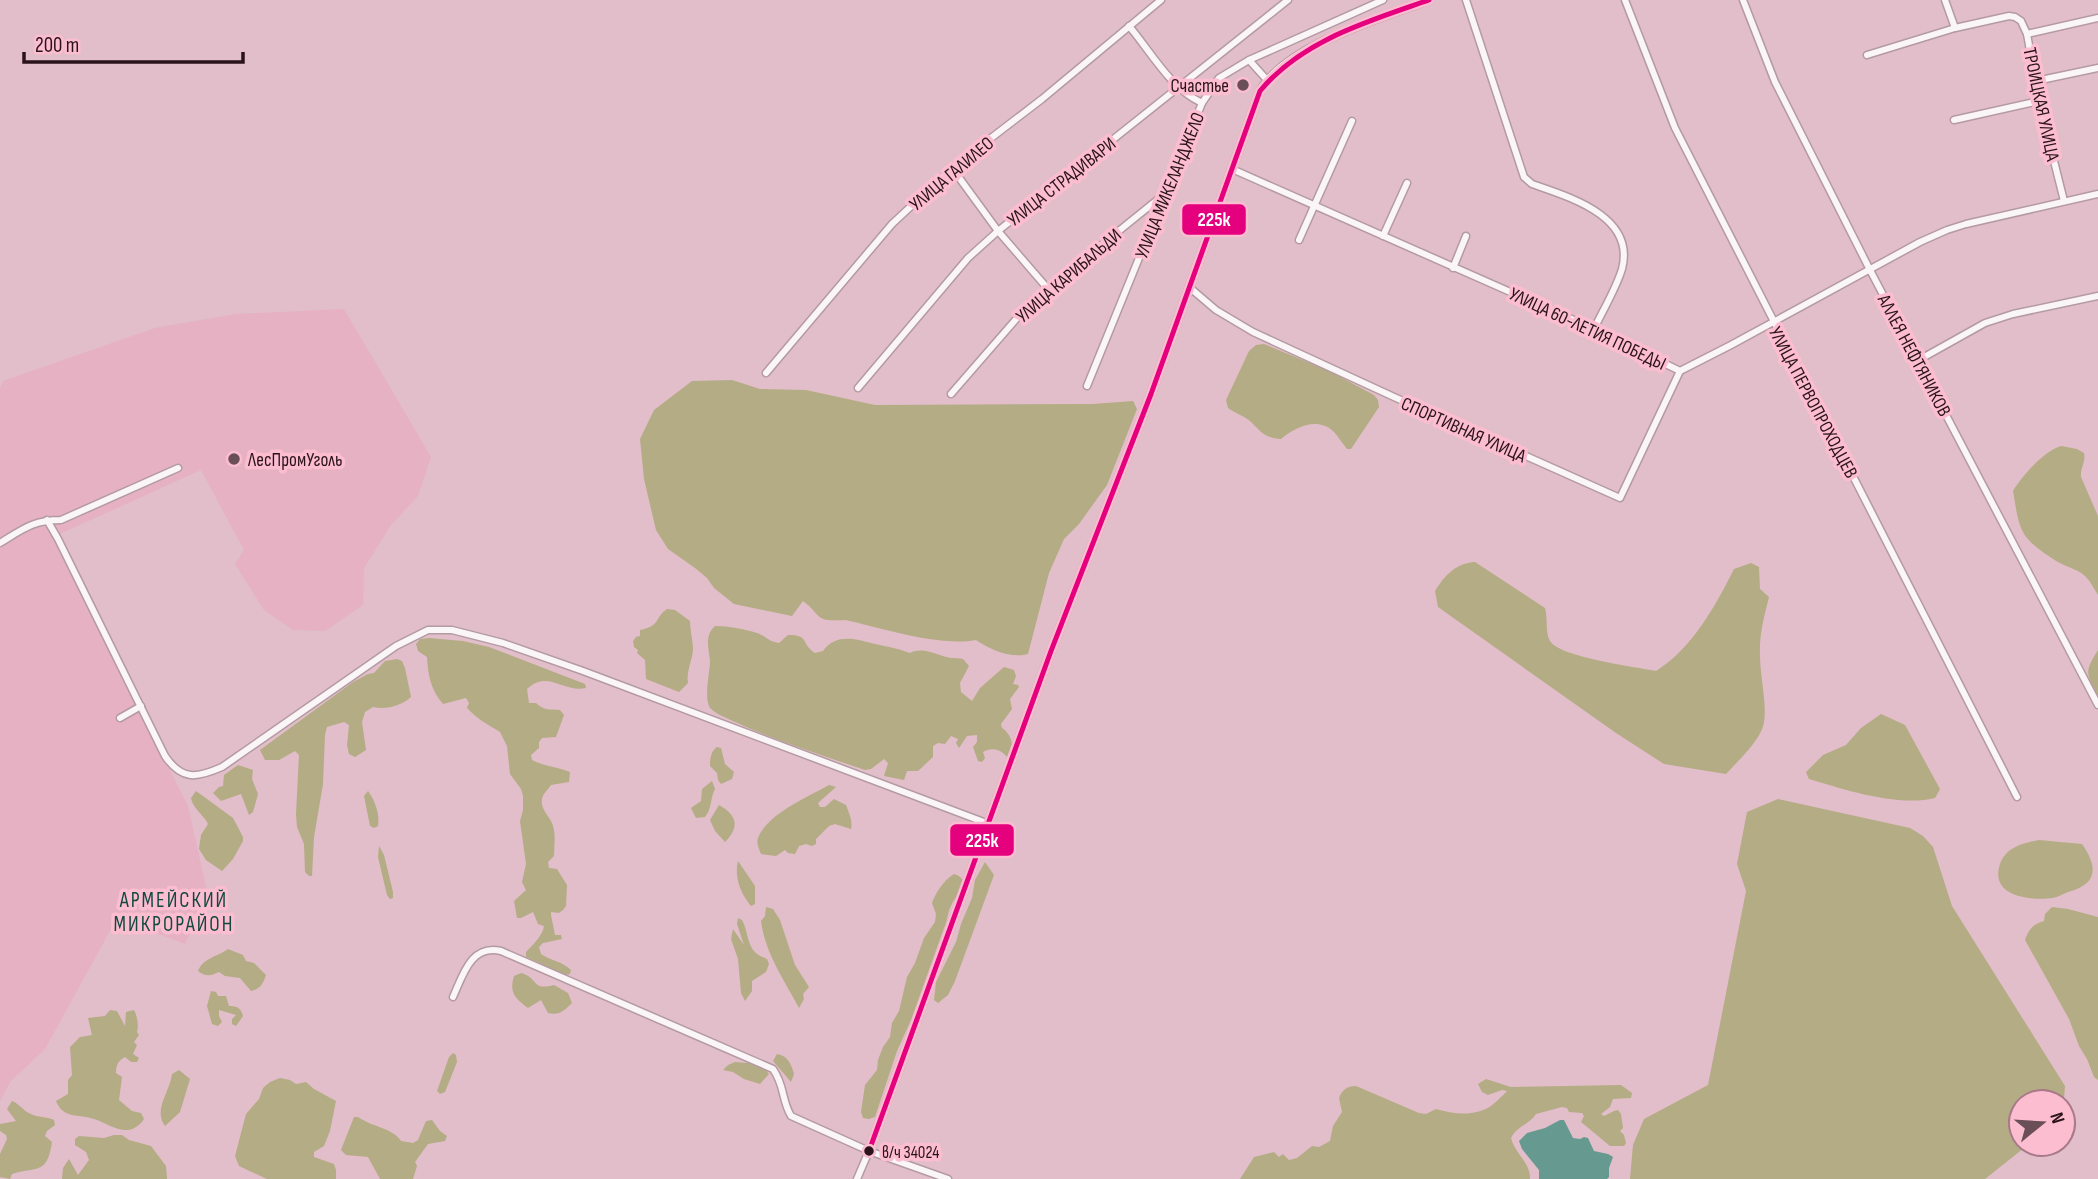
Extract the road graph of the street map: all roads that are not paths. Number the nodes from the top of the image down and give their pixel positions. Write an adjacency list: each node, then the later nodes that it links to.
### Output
1 (1161, 0): 10 (street, УЛИЦА ГАЛИЛЕО)
2 (1288, 0): 18 (street, УЛИЦА СТРАДИВАРИ)
3 (1383, 0): 14 (street, УЛИЦА МИКЕЛАНДЖЕЛО)
4 (1429, 0): 16 (street)
5 (1465, 0): 40 (street)
6 (1625, 0): 39 (street, УЛИЦА ПЕРВОПРОХОДЦЕВ)
7 (1743, 0): 35 (street, АЛЛЕЯ НЕФТЯНИКОВ)
8 (1945, 0): 11 (street)
9 (2098, 18): 12 (street)
10 (1129, 26): 18 (street); 23 (street, УЛИЦА ГАЛИЛЕО)
11 (1955, 28): 12 (street, ТРОИЦКАЯ УЛИЦА); 13 (street)
12 (2027, 34): 17 (street, ТРОИЦКАЯ УЛИЦА)
13 (1867, 55)
14 (1249, 60): 16 (street); 20 (street, УЛИЦА МИКЕЛАНДЖЕЛО)
15 (2098, 68): 17 (street)
16 (1266, 80): 24 (street)
17 (2036, 81): 19 (street, ТРОИЦКАЯ УЛИЦА)
18 (1179, 88): 20 (street); 30 (street, УЛИЦА СТРАДИВАРИ)
19 (2039, 101): 21 (street); 28 (street, ТРОИЦКАЯ УЛИЦА)
20 (1202, 103): 27 (street, УЛИЦА МИКЕЛАНДЖЕЛО)
21 (1954, 120)
22 (1352, 121): 29 (street)
23 (952, 168): 30 (street); 43 (street, УЛИЦА ГАЛИЛЕО)
24 (1231, 169): 29 (street, УЛИЦА 60-ЛЕТИЯ ПОБЕДЫ); 36 (street)
25 (1407, 183): 31 (street)
26 (2098, 194): 28 (street, УЛИЦА 60-ЛЕТИЯ ПОБЕДЫ)
27 (1164, 195): 37 (street, УЛИЦА КАРИБАЛЬДИ); 44 (street, УЛИЦА МИКЕЛАНДЖЕЛО)
28 (2064, 201): 35 (street, УЛИЦА 60-ЛЕТИЯ ПОБЕДЫ)
29 (1314, 206): 31 (street, УЛИЦА 60-ЛЕТИЯ ПОБЕДЫ); 33 (street)
30 (998, 231): 37 (street); 45 (street, УЛИЦА СТРАДИВАРИ)
31 (1383, 236): 34 (street, УЛИЦА 60-ЛЕТИЯ ПОБЕДЫ)
32 (1466, 236): 34 (street)
33 (1298, 240)
34 (1453, 268): 40 (street, УЛИЦА 60-ЛЕТИЯ ПОБЕДЫ)
35 (1870, 270): 39 (street, УЛИЦА 60-ЛЕТИЯ ПОБЕДЫ); 41 (street, АЛЛЕЯ НЕФТЯНИКОВ)
36 (1189, 287): 42 (street, СПОРТИВНАЯ УЛИЦА); 54 (street)
37 (1048, 289): 46 (street, УЛИЦА КАРИБАЛЬДИ)
38 (2098, 296): 41 (street)
39 (1772, 322): 42 (street, УЛИЦА 60-ЛЕТИЯ ПОБЕДЫ); 53 (street, УЛИЦА ПЕРВОПРОХОДЦЕВ)
40 (1594, 329): 42 (street, УЛИЦА 60-ЛЕТИЯ ПОБЕДЫ)
41 (1917, 360): 50 (street, АЛЛЕЯ НЕФТЯНИКОВ)
42 (1680, 371)
43 (766, 373)
44 (1087, 386)
45 (858, 388)
46 (951, 394)
47 (178, 468): 48 (street)
48 (47, 520): 49 (street); 51 (street)
49 (0, 543)
50 (2098, 705)
51 (141, 706): 52 (street); 54 (street)
52 (120, 718)
53 (2017, 797)
54 (989, 824): 56 (street)
55 (453, 997): 56 (street)
56 (869, 1151): 57 (street); 58 (street)
57 (857, 1179)
58 (948, 1179)

